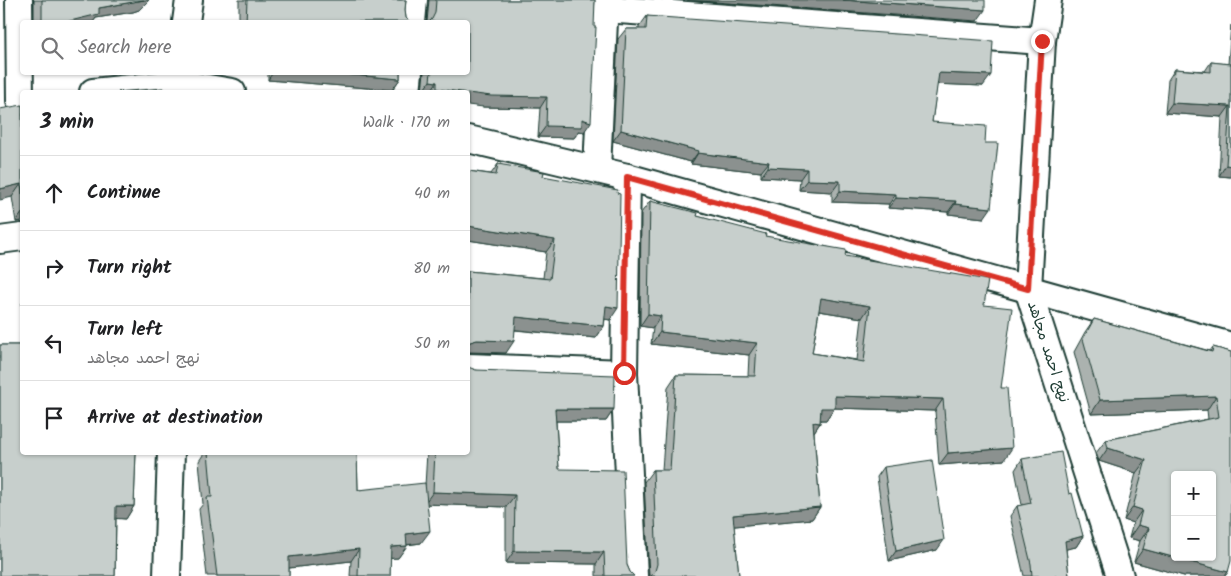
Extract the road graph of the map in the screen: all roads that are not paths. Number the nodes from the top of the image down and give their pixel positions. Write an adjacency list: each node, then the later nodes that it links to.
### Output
1 (19, 0): 14 (street)
2 (189, 0): 6 (street)
3 (414, 0): 7 (street)
4 (1048, 0): 8 (street, نهج احمد مجاهد)
5 (605, 4): 8 (street); 16 (street)
6 (186, 20)
7 (412, 20)
8 (1042, 41): 20 (street, نهج احمد مجاهد)
9 (409, 75): 13 (street)
10 (180, 83): 11 (street); 12 (street)
11 (112, 90)
12 (220, 90)
13 (407, 90)
14 (14, 101)
15 (470, 139): 16 (street)
16 (597, 169): 17 (street)
17 (627, 177): 20 (street); 23 (street)
18 (20, 237): 19 (street)
19 (0, 240)
20 (1028, 289): 21 (street); 27 (street, نهج احمد مجاهد)
21 (1231, 346)
22 (470, 367): 23 (street)
23 (624, 373): 26 (street)
24 (171, 455): 25 (street)
25 (167, 576)
26 (634, 576)
27 (1120, 576)

